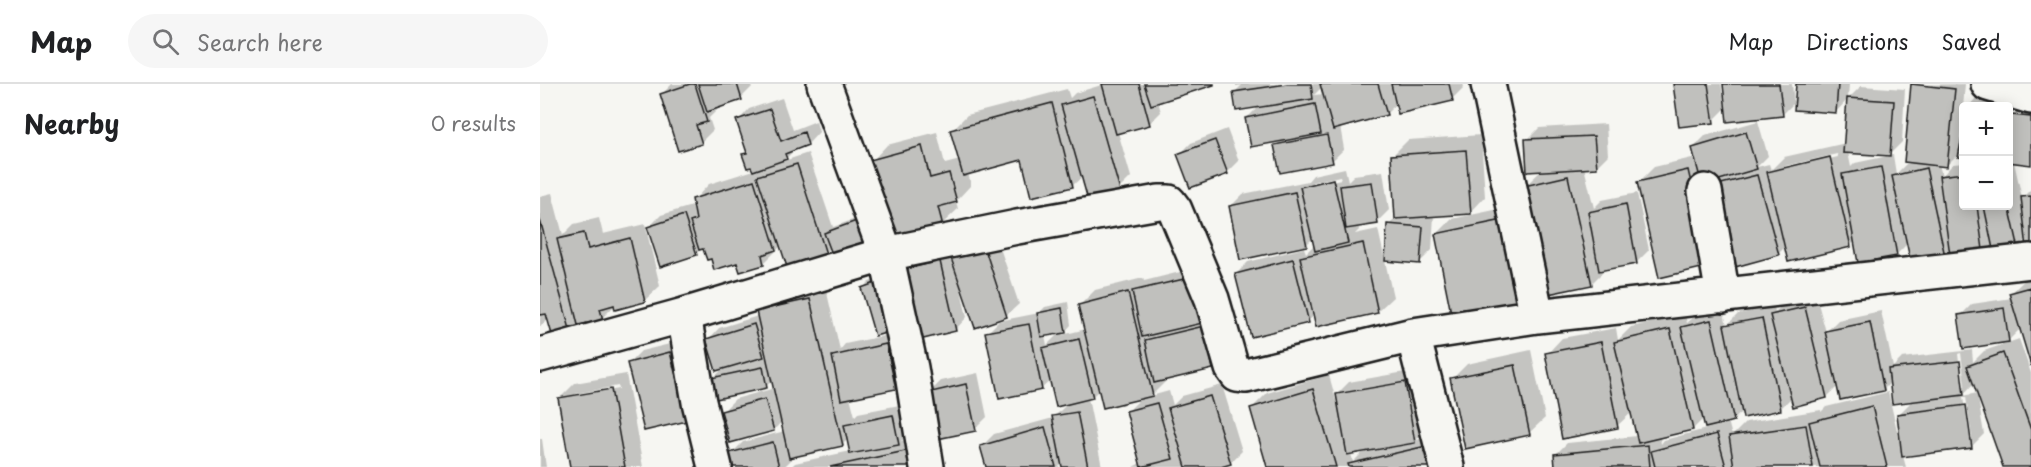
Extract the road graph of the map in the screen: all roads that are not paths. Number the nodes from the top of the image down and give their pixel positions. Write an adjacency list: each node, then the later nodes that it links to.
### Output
1 (824, 84): 6 (street)
2 (1488, 84): 10 (street)
3 (1988, 84): 4 (street)
4 (2031, 97)
5 (1705, 191): 8 (street)
6 (886, 254): 9 (street); 11 (street); 14 (street)
7 (2031, 261): 8 (street)
8 (1723, 296): 10 (street)
9 (684, 315): 12 (street); 13 (street)
10 (1537, 316): 11 (street)
11 (1413, 335): 15 (street)
12 (540, 355)
13 (715, 467)
14 (927, 467)
15 (1447, 467)

